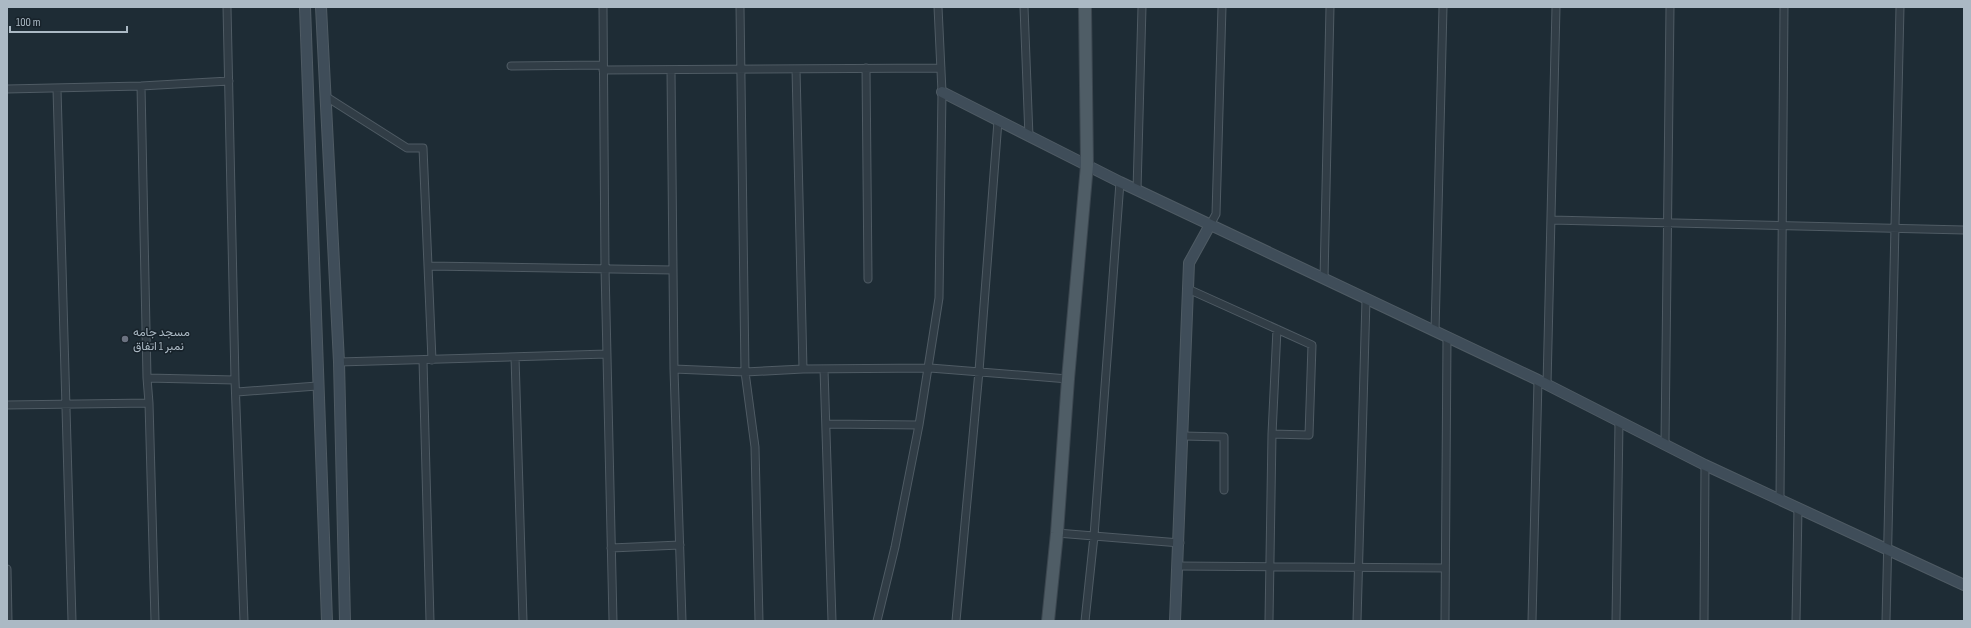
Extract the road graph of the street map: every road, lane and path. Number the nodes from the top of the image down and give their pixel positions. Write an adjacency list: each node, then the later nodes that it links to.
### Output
1 (227, 7): 24 (street)
2 (305, 7): 66 (street)
3 (321, 7): 29 (street)
4 (603, 7): 18 (street)
5 (740, 7): 21 (street)
6 (938, 7): 20 (street)
7 (1024, 7): 31 (street)
8 (1085, 7): 32 (main road)
9 (1142, 7): 34 (street)
10 (1222, 7): 37 (street)
11 (1330, 7): 45 (street)
12 (1442, 7): 49 (street)
13 (1556, 7): 35 (street)
14 (1670, 7): 36 (street)
15 (1784, 7): 38 (street)
16 (1900, 7): 39 (street)
17 (511, 66): 18 (street)
18 (603, 67): 23 (street); 42 (street)
19 (866, 68): 20 (street); 22 (street); 44 (street)
20 (941, 68): 28 (street)
21 (740, 69): 22 (street); 23 (street); 61 (street)
22 (796, 69): 58 (street)
23 (670, 70): 43 (street)
24 (229, 81): 25 (street); 64 (street)
25 (141, 86): 27 (street); 62 (street)
26 (7, 89): 27 (street)
27 (57, 89): 68 (street)
28 (942, 92): 30 (street); 56 (street)
29 (325, 96): 41 (street); 55 (street)
30 (998, 121): 31 (street); 60 (street)
31 (1029, 137): 32 (street)
32 (1087, 165): 33 (street); 63 (main road)
33 (1120, 182): 34 (street); 82 (street)
34 (1137, 190): 37 (street)
35 (1551, 220): 36 (street); 65 (street)
36 (1668, 223): 38 (street); 76 (street)
37 (1210, 225): 45 (street); 46 (street)
38 (1782, 225): 39 (street); 79 (street)
39 (1896, 228): 40 (street); 86 (street)
40 (1964, 230)
41 (428, 266): 42 (street); 54 (street)
42 (604, 268): 43 (street); 51 (street)
43 (673, 270): 57 (street)
44 (868, 279)
45 (1324, 279): 47 (street)
46 (1188, 289): 48 (street); 75 (street)
47 (1366, 299): 49 (street); 89 (street)
48 (1276, 329): 74 (street); 74 (street)
49 (1435, 332): 50 (street)
50 (1447, 338): 65 (street); 90 (street)
51 (608, 354): 52 (street); 85 (street)
52 (515, 357): 54 (street); 100 (street)
53 (422, 360): 54 (street); 55 (street); 99 (street)
54 (432, 360)
55 (339, 362): 98 (street)
56 (930, 368): 59 (street); 60 (street); 73 (street)
57 (674, 369): 61 (street); 84 (street)
58 (804, 369): 59 (street); 61 (street)
59 (824, 369): 72 (street)
60 (979, 371): 63 (street); 106 (street)
61 (745, 372): 103 (street)
62 (147, 378): 64 (street); 69 (street)
63 (1068, 379): 81 (main road)
64 (235, 380): 67 (street)
65 (1542, 382): 71 (street); 113 (street)
66 (317, 386): 67 (street); 97 (street)
67 (237, 392): 96 (street)
68 (66, 404): 69 (street); 70 (street); 94 (street)
69 (149, 404): 95 (street)
70 (7, 405)
71 (1619, 422): 76 (street); 114 (street)
72 (827, 424): 73 (street); 104 (street)
73 (919, 425): 105 (street)
74 (1272, 434): 88 (street)
75 (1184, 436): 78 (street); 83 (street)
76 (1665, 443): 77 (street)
77 (1706, 465): 79 (street); 115 (street)
78 (1224, 490)
79 (1780, 498): 80 (street)
80 (1798, 508): 86 (street); 116 (street)
81 (1057, 533): 82 (street); 107 (main road)
82 (1094, 536): 83 (street); 108 (street)
83 (1180, 544): 87 (street)
84 (680, 545): 85 (street); 102 (street)
85 (611, 548): 101 (street)
86 (1888, 550): 92 (street); 117 (street)
87 (1178, 566): 88 (street); 109 (street)
88 (1270, 567): 89 (street); 110 (street)
89 (1358, 567): 90 (street); 111 (street)
90 (1445, 568): 112 (street)
91 (7, 569): 93 (street)
92 (1964, 585)
93 (8, 621)
94 (72, 621)
95 (155, 621)
96 (244, 621)
97 (327, 621)
98 (345, 621)
99 (430, 621)
100 (523, 621)
101 (613, 621)
102 (682, 621)
103 (759, 621)
104 (832, 621)
105 (877, 621)
106 (956, 621)
107 (1048, 621)
108 (1084, 621)
109 (1175, 621)
110 (1269, 621)
111 (1357, 621)
112 (1445, 621)
113 (1532, 621)
114 (1616, 621)
115 (1704, 621)
116 (1796, 621)
117 (1886, 621)

